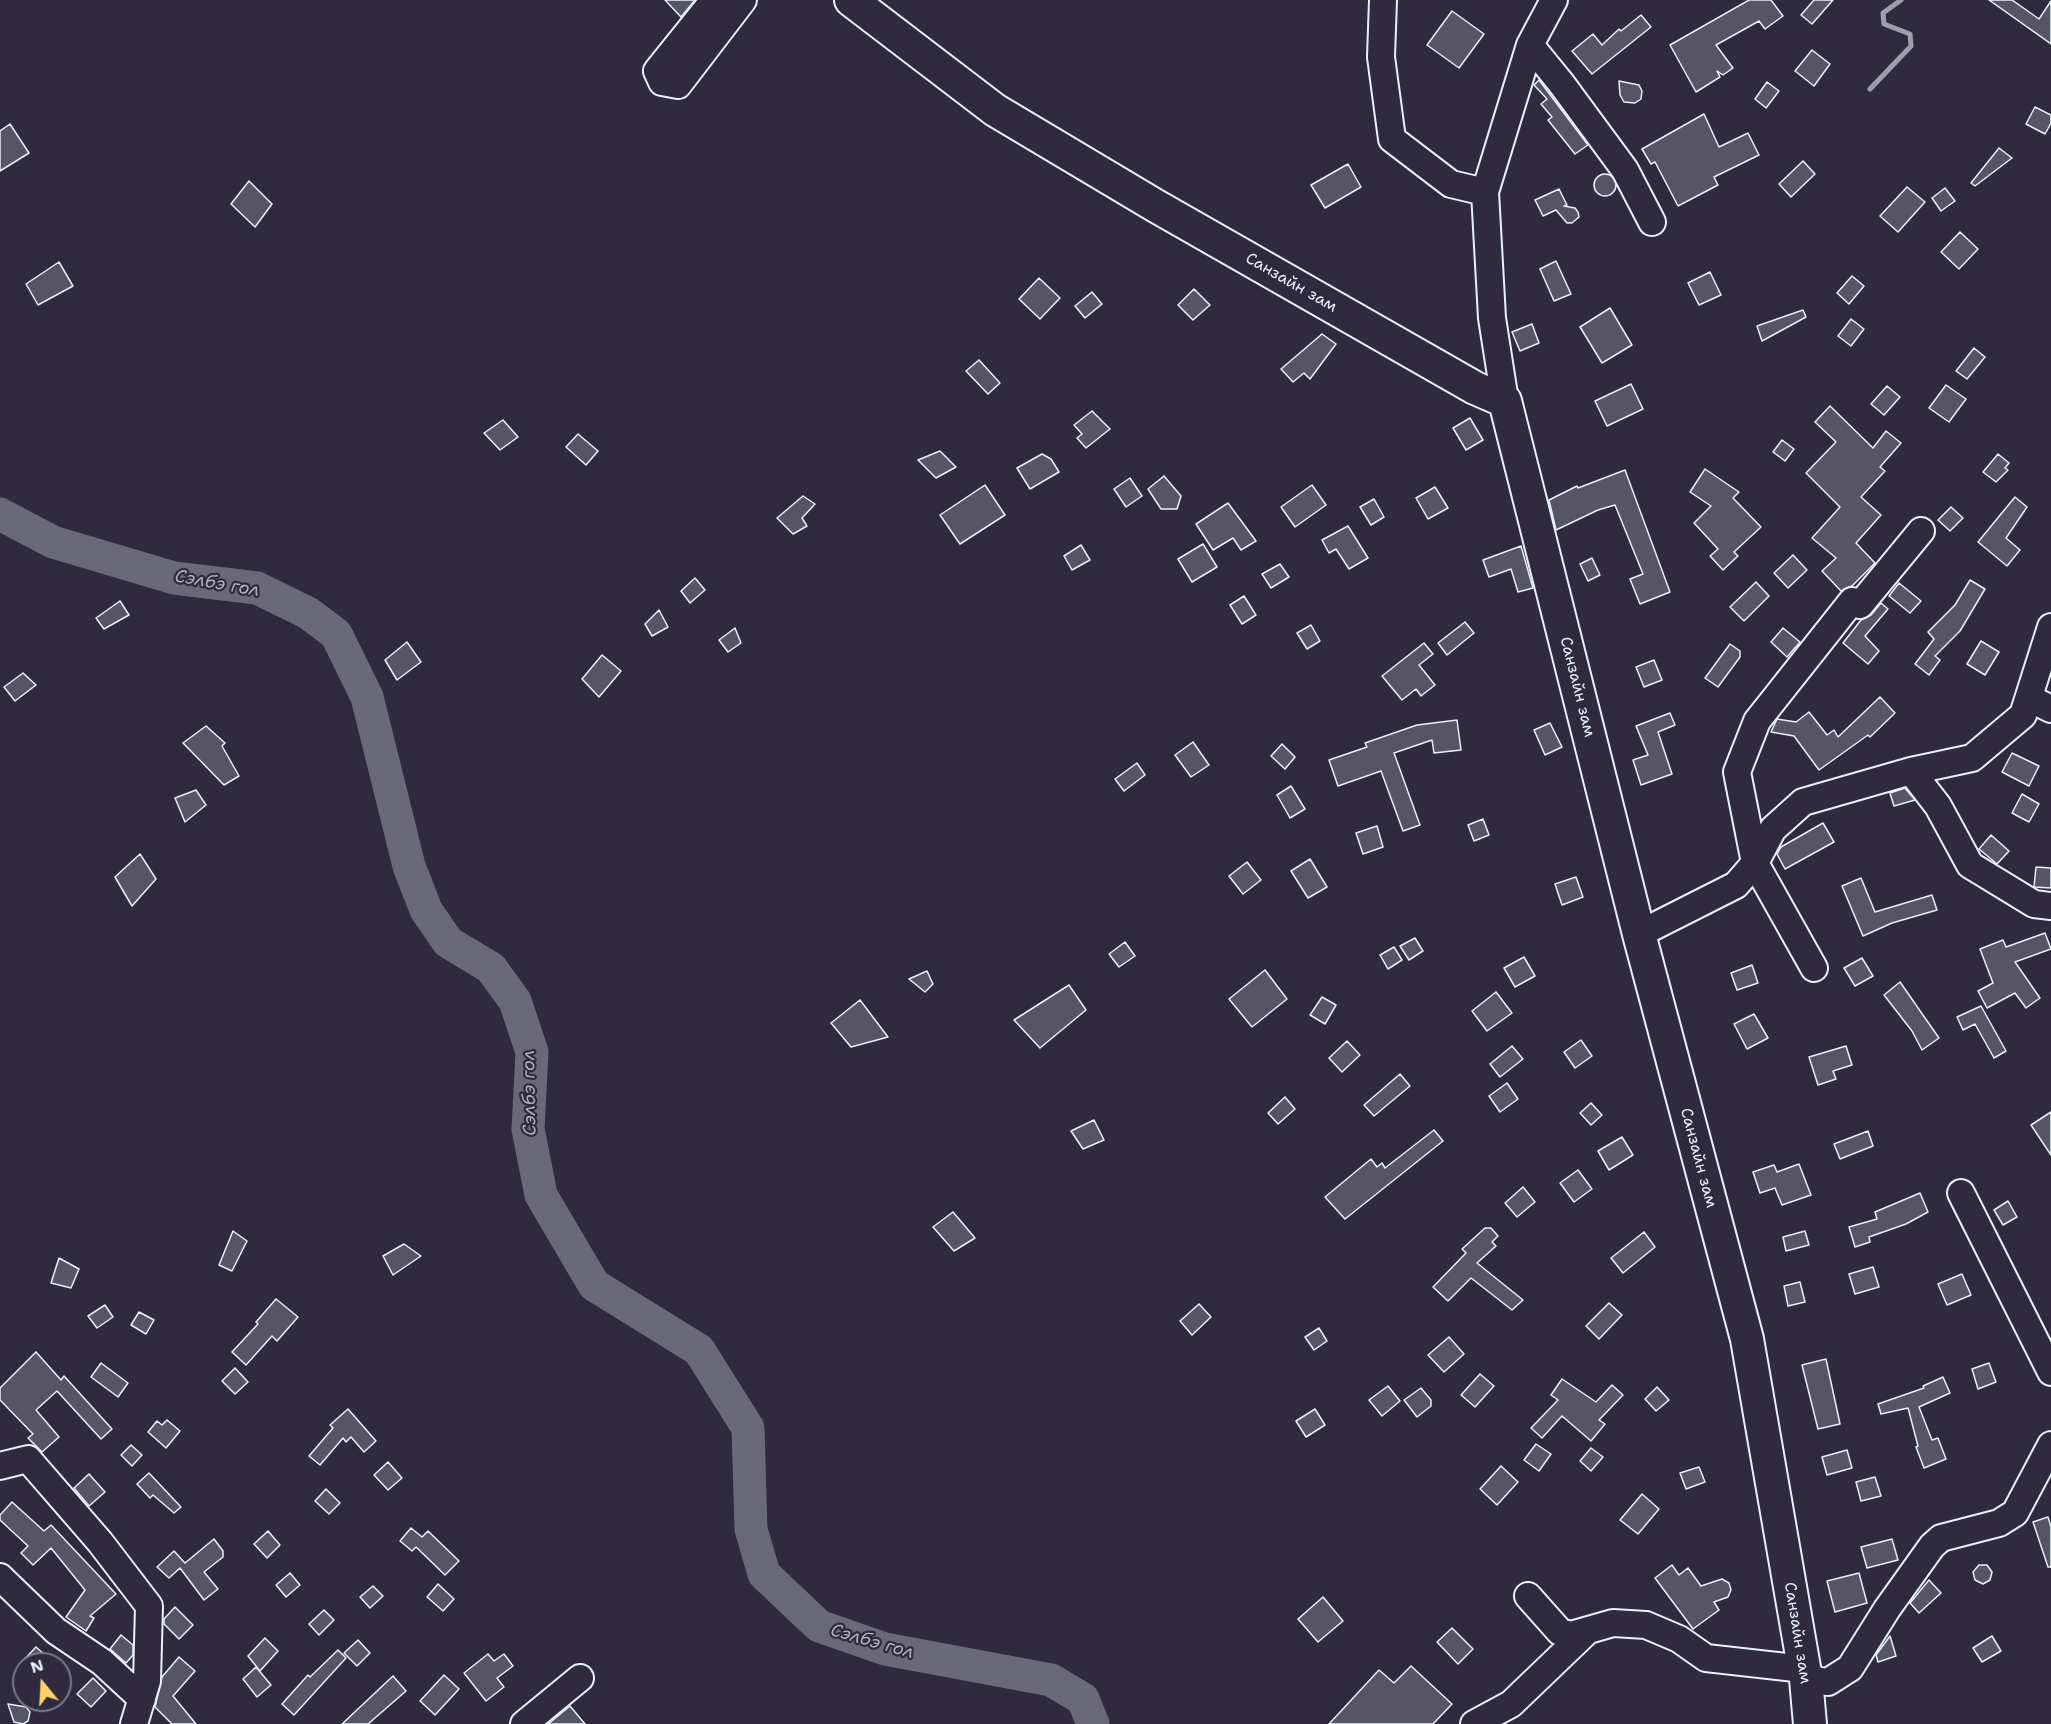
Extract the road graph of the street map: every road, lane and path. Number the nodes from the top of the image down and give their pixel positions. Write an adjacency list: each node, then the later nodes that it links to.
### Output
1 (714, 0): 2 (street)
2 (744, 0)
3 (851, 0): 9 (main road, Санзайн зам)
4 (1383, 0): 7 (street)
5 (1554, 0): 6 (street)
6 (1530, 45): 7 (street); 8 (street)
7 (1485, 192): 9 (street)
8 (1652, 222)
9 (1505, 401): 16 (main road, Санзайн зам)
10 (1921, 531): 14 (street)
11 (2051, 629): 12 (street)
12 (2040, 703): 13 (street)
13 (1911, 771): 14 (street); 15 (street)
14 (1755, 863): 16 (street); 17 (street)
15 (2051, 906)
16 (1639, 934): 25 (main road, Санзайн зам)
17 (1814, 968)
18 (1961, 1193): 19 (street)
19 (2051, 1372)
20 (2051, 1445): 25 (street)
21 (0, 1466): 27 (street)
22 (0, 1577): 27 (street)
23 (1528, 1596): 24 (street)
24 (1585, 1633): 25 (street); 30 (street)
25 (1805, 1674): 31 (main road, Санзайн зам)
26 (580, 1678): 29 (street)
27 (142, 1699): 28 (street)
28 (134, 1724)
29 (524, 1724)
30 (1474, 1724)
31 (1810, 1724)

